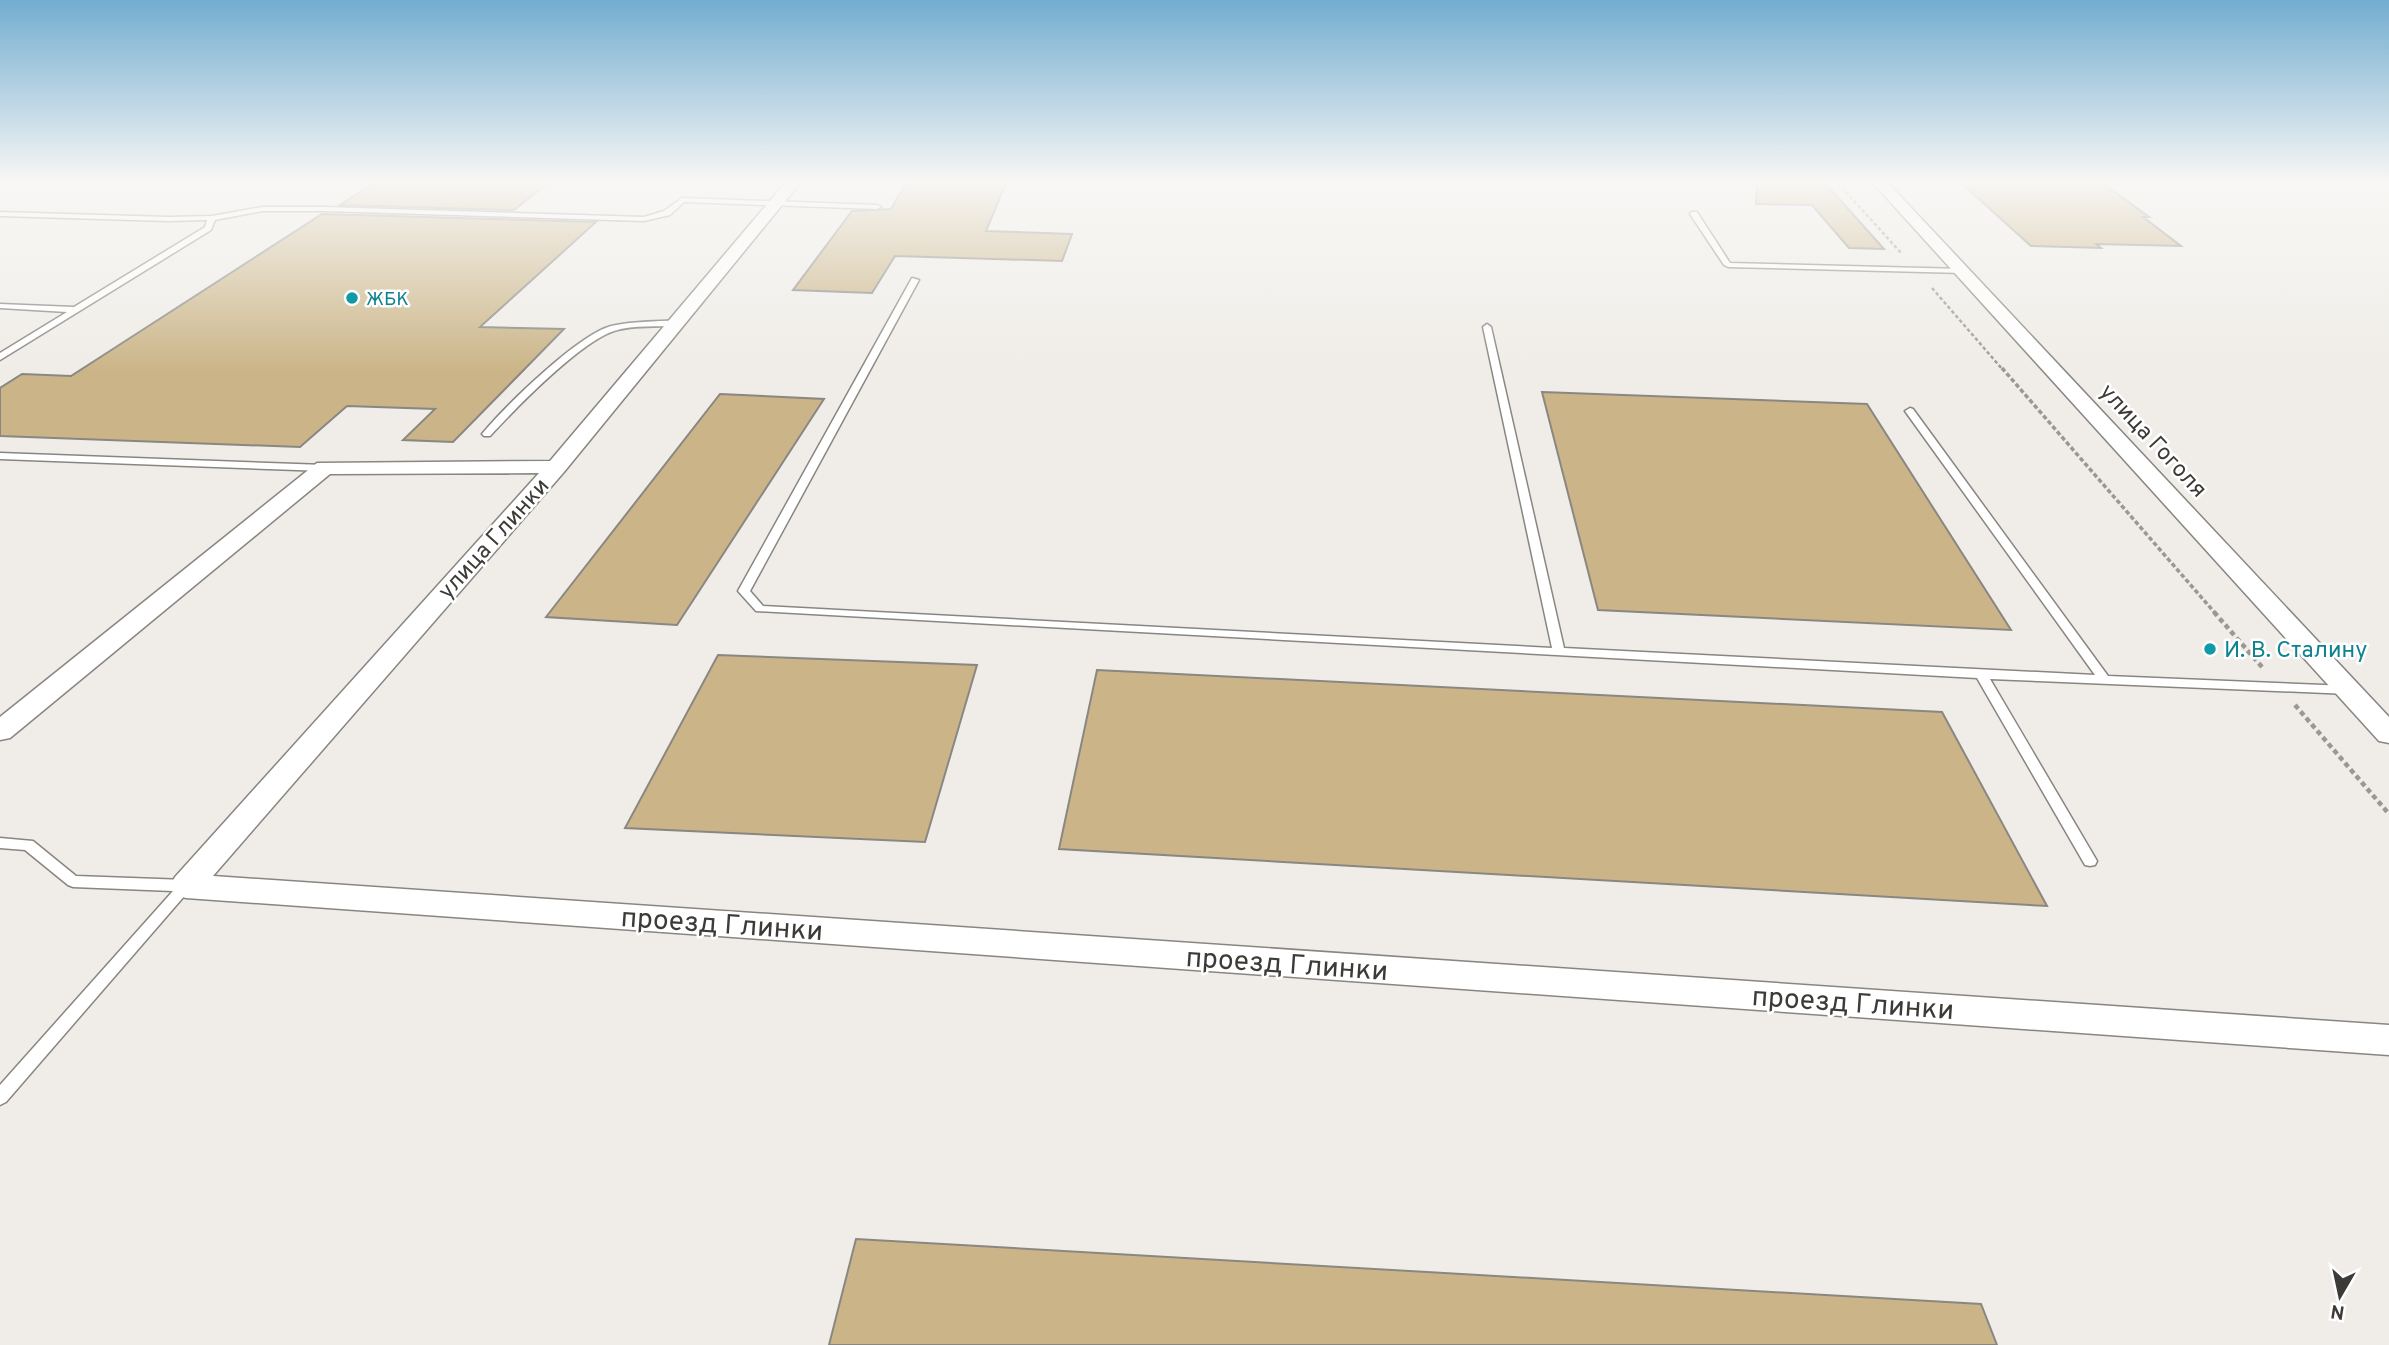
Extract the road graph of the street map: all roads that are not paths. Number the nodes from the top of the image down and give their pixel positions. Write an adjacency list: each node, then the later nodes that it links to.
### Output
1 (179, 246): 8 (lane)
2 (741, 246): 9 (street, улица Глинки)
3 (1715, 246): 5 (lane)
4 (1939, 246): 5 (street, улица Гоголя)
5 (1963, 271): 20 (street, улица Гоголя)
6 (915, 279): 17 (lane)
7 (0, 306): 8 (lane)
8 (76, 310): 11 (lane)
9 (676, 323): 13 (lane); 15 (street, улица Глинки)
10 (1487, 327): 17 (lane)
11 (0, 358)
12 (1910, 411): 19 (lane)
13 (487, 434)
14 (0, 456): 16 (lane)
15 (556, 467): 16 (street); 25 (street, улица Глинки)
16 (325, 468): 21 (street)
17 (1559, 652): 18 (lane)
18 (1981, 674): 19 (lane); 24 (lane)
19 (2105, 680): 20 (lane)
20 (2350, 690): 22 (street, улица Гоголя)
21 (0, 732)
22 (2389, 734)
23 (0, 843): 25 (lane)
24 (2090, 861)
25 (186, 886): 26 (street, проезд Глинки); 27 (lane)
26 (2389, 1040)
27 (0, 1097)

